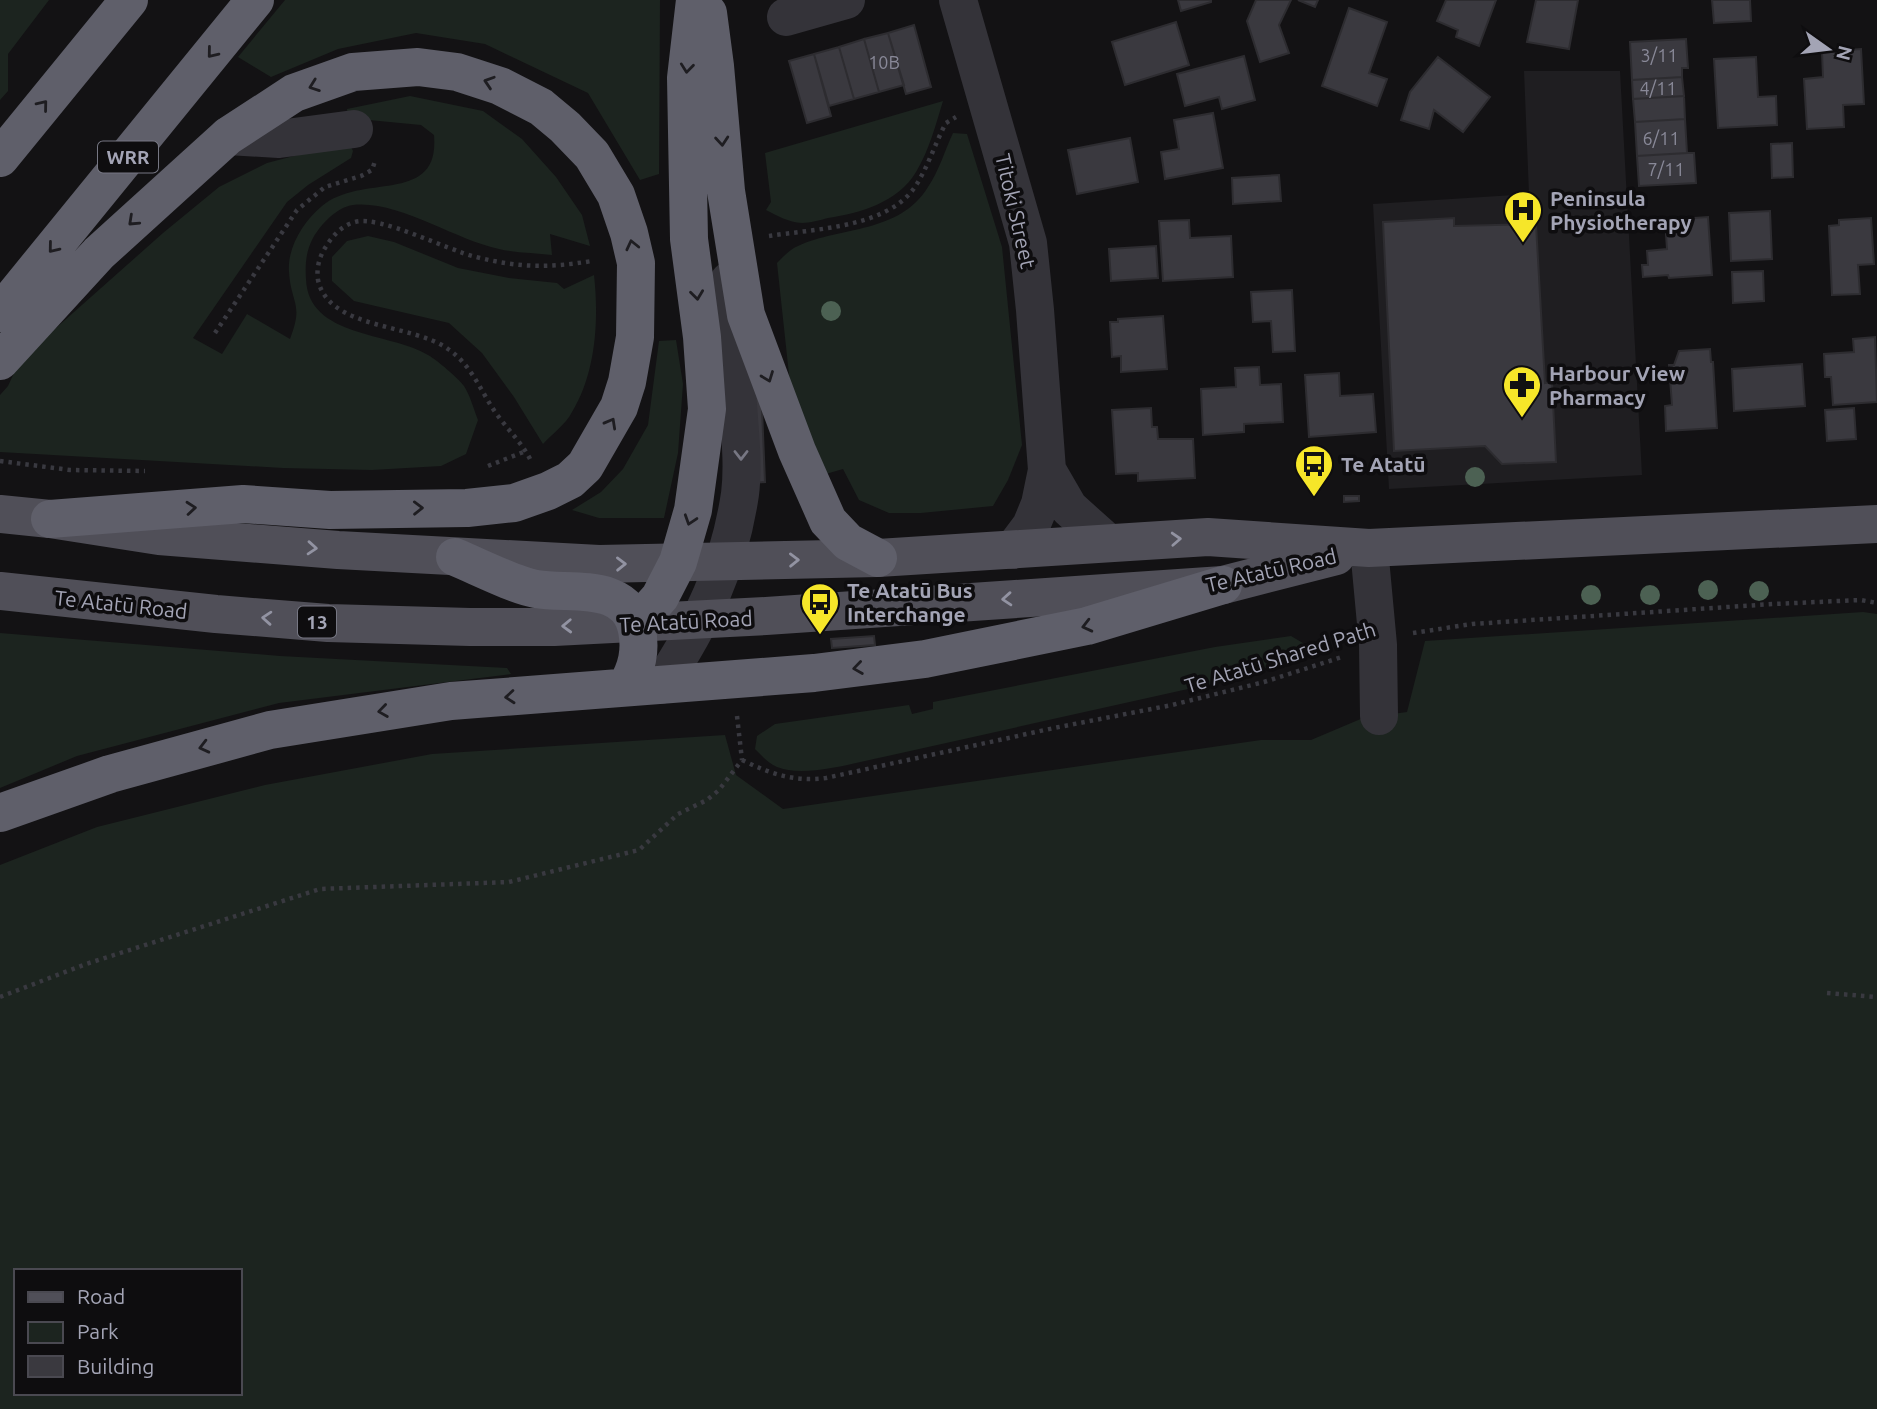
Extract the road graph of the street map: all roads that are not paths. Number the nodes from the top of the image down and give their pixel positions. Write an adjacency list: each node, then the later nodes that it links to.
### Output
1 (129, 0): 10 (highway, one-way to 1)
2 (255, 0): 12 (highway, WRR, one-way to 12)
3 (695, 0): 24 (highway, one-way to 24)
4 (706, 0): 11 (highway, one-way to 11)
5 (846, 0): 7 (street)
6 (958, 0): 14 (street, Titoki Street)
7 (786, 17)
8 (354, 129): 9 (street)
9 (228, 136): 13 (highway, one-way to 13); 16 (highway, one-way to 9)
10 (0, 158)
11 (726, 191): 22 (highway, one-way to 22); 23 (street, one-way to 23)
12 (0, 313)
13 (0, 361)
14 (1047, 470): 18 (street, Titoki Street); 20 (street, Titoki Street)
15 (0, 514): 16 (main road, Te Atatū Road)
16 (50, 519): 21 (main road, Te Atatū Road, one-way to 21)
17 (1877, 524): 19 (main road, Te Atatū Road)
18 (1108, 543): 19 (main road, Te Atatū Road, one-way to 19); 20 (main road, Te Atatū Road)
19 (1369, 548): 25 (main road, Te Atatū Road); 30 (street)
20 (1013, 550): 22 (main road, Te Atatū Road)
21 (455, 557): 24 (main road, Te Atatū Road, one-way to 24); 28 (highway)
22 (878, 558): 23 (main road, Te Atatū Road, one-way to 22)
23 (726, 561): 24 (main road, Te Atatū Road); 27 (street)
24 (678, 562): 28 (highway)
25 (1223, 585): 27 (main road, Te Atatū Road, one-way to 27); 29 (highway, one-way to 29)
26 (0, 591): 28 (main road, Te Atatū Road / 13, one-way to 26)
27 (701, 620): 28 (main road, Te Atatū Road); 29 (street)
28 (636, 624): 29 (highway)
29 (644, 686): 31 (highway, one-way to 31)
30 (1379, 716)
31 (0, 813)

